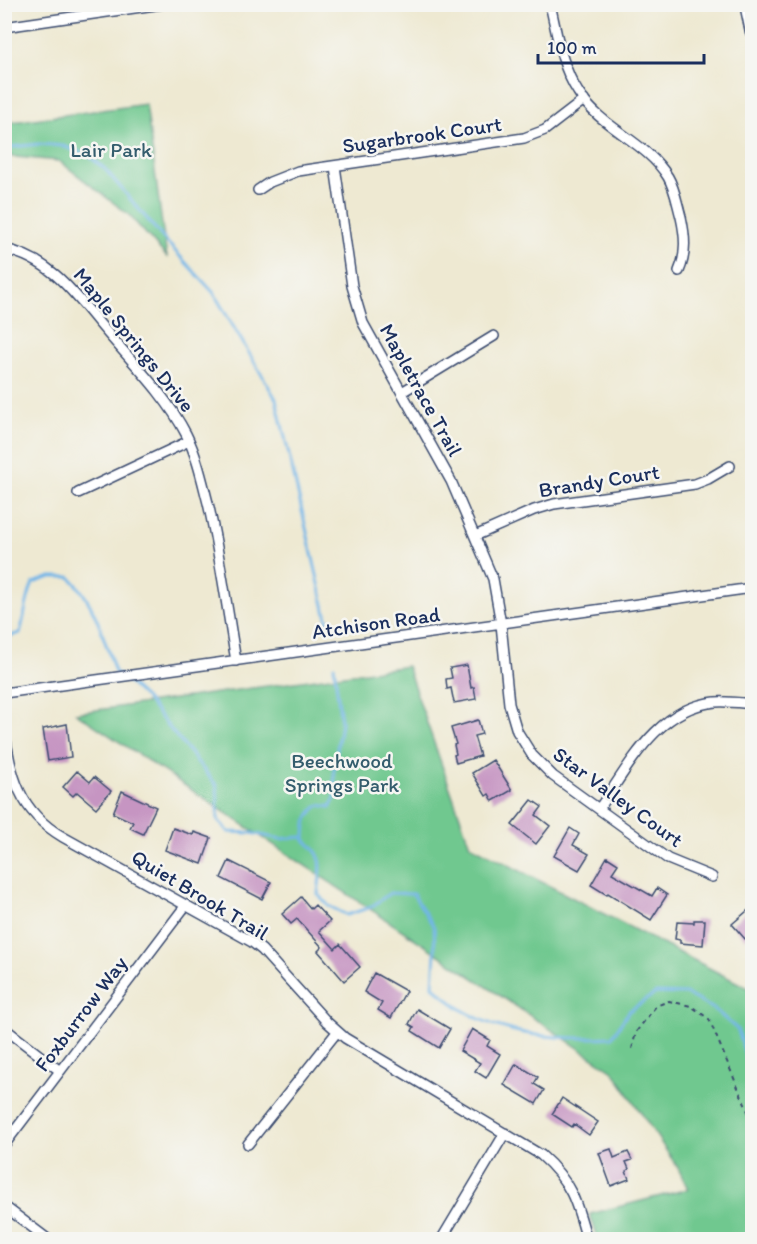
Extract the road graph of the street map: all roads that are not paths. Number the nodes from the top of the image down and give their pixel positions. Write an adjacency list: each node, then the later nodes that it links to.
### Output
1 (162, 4): 4 (street)
2 (550, 4): 7 (street)
3 (746, 4): 6 (street)
4 (88, 10): 5 (street)
5 (4, 27)
6 (753, 32)
7 (584, 100): 8 (street, Sugarbrook Court); 11 (street)
8 (335, 166): 9 (street, Sugarbrook Court); 13 (street, Mapletrace Trail)
9 (258, 190)
10 (4, 249): 14 (street, Maple Springs Drive)
11 (679, 271)
12 (494, 336): 13 (street)
13 (402, 392): 17 (street, Mapletrace Trail)
14 (189, 441): 16 (street); 20 (street, Maple Springs Drive)
15 (730, 466): 17 (street, Brandy Court)
16 (78, 492)
17 (475, 536): 19 (street, Mapletrace Trail)
18 (753, 588): 19 (street, Atchison Road)
19 (501, 624): 20 (street, Atchison Road); 24 (street, Star Valley Court)
20 (236, 661): 21 (street, Atchison Road)
21 (4, 693)
22 (753, 704): 24 (street)
23 (4, 728): 26 (street, Quiet Brook Trail)
24 (599, 809): 25 (street, Star Valley Court)
25 (712, 877)
26 (186, 905): 28 (street, Quiet Brook Trail); 29 (street, Foxburrow Way)
27 (4, 1028): 29 (street)
28 (337, 1032): 30 (street, Quiet Brook Trail); 31 (street)
29 (60, 1071): 32 (street, Foxburrow Way)
30 (505, 1133): 35 (street); 36 (street, Quiet Brook Trail)
31 (248, 1144)
32 (4, 1145)
33 (4, 1206): 34 (street)
34 (49, 1239)
35 (441, 1239)
36 (587, 1239)

